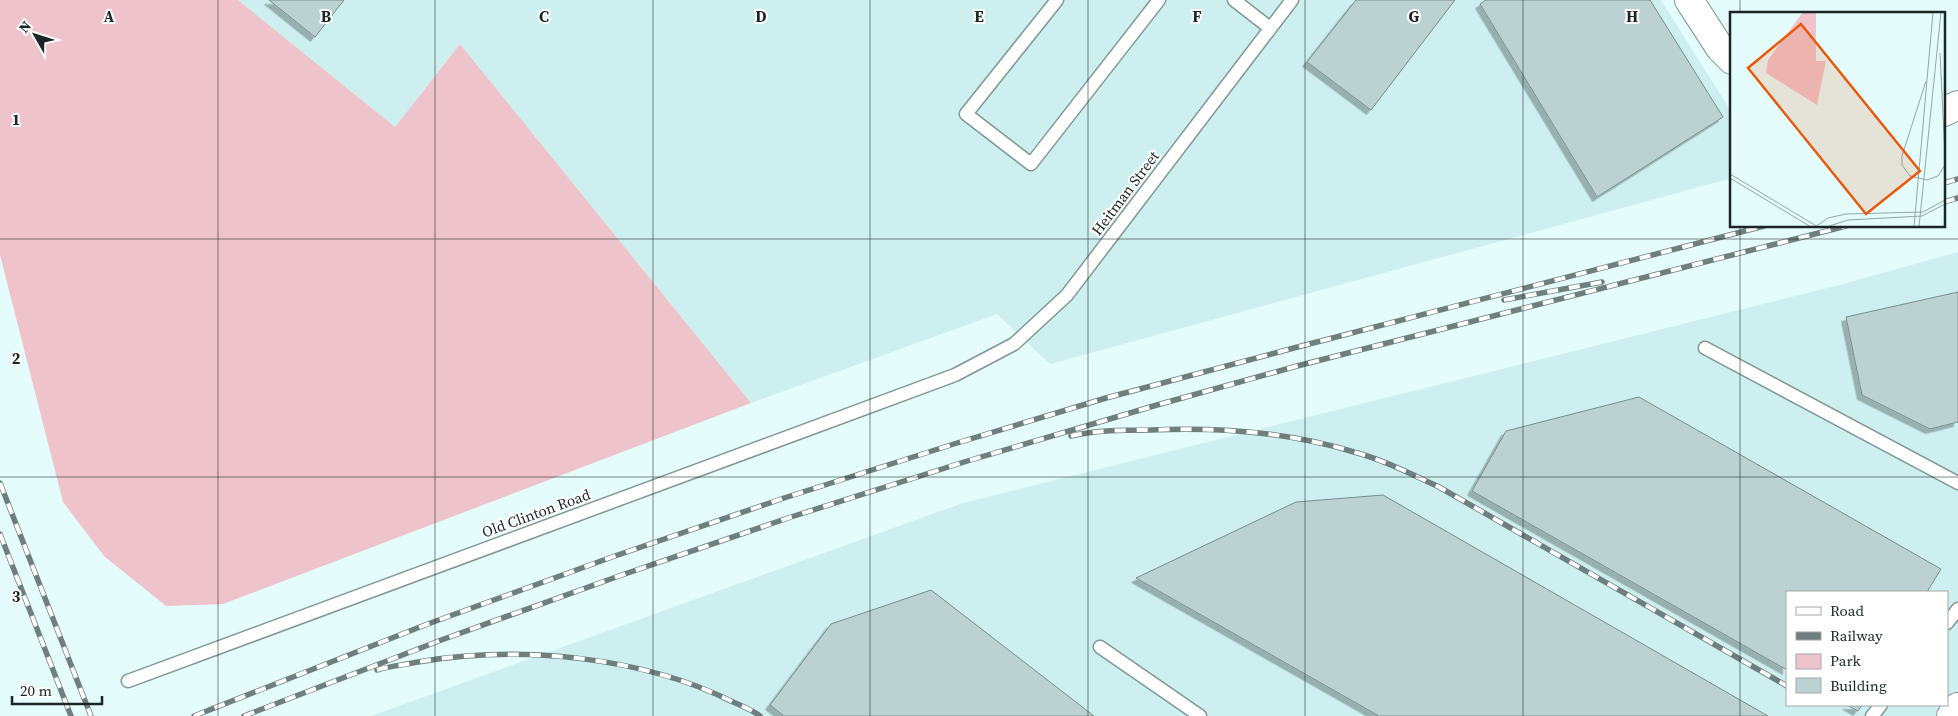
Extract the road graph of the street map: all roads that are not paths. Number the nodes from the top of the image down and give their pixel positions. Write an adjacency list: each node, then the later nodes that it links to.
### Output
1 (1057, 0): 2 (lane)
2 (1159, 0)
3 (1234, 0): 6 (lane)
4 (1292, 0): 6 (lane, Heitman Street)
5 (1689, 0): 7 (main road)
6 (1270, 28): 11 (lane, Heitman Street)
7 (1730, 58)
8 (1958, 105): 9 (main road)
9 (1946, 111)
10 (1705, 348): 12 (lane)
11 (955, 375): 16 (lane, Old Clinton Road)
12 (1958, 483)
13 (1958, 609): 14 (lane)
14 (1948, 622)
15 (1100, 647): 19 (lane)
16 (128, 682)
17 (1880, 706): 20 (lane)
18 (1958, 707): 21 (main road)
19 (1200, 716)
20 (1872, 716)
21 (1951, 716)

